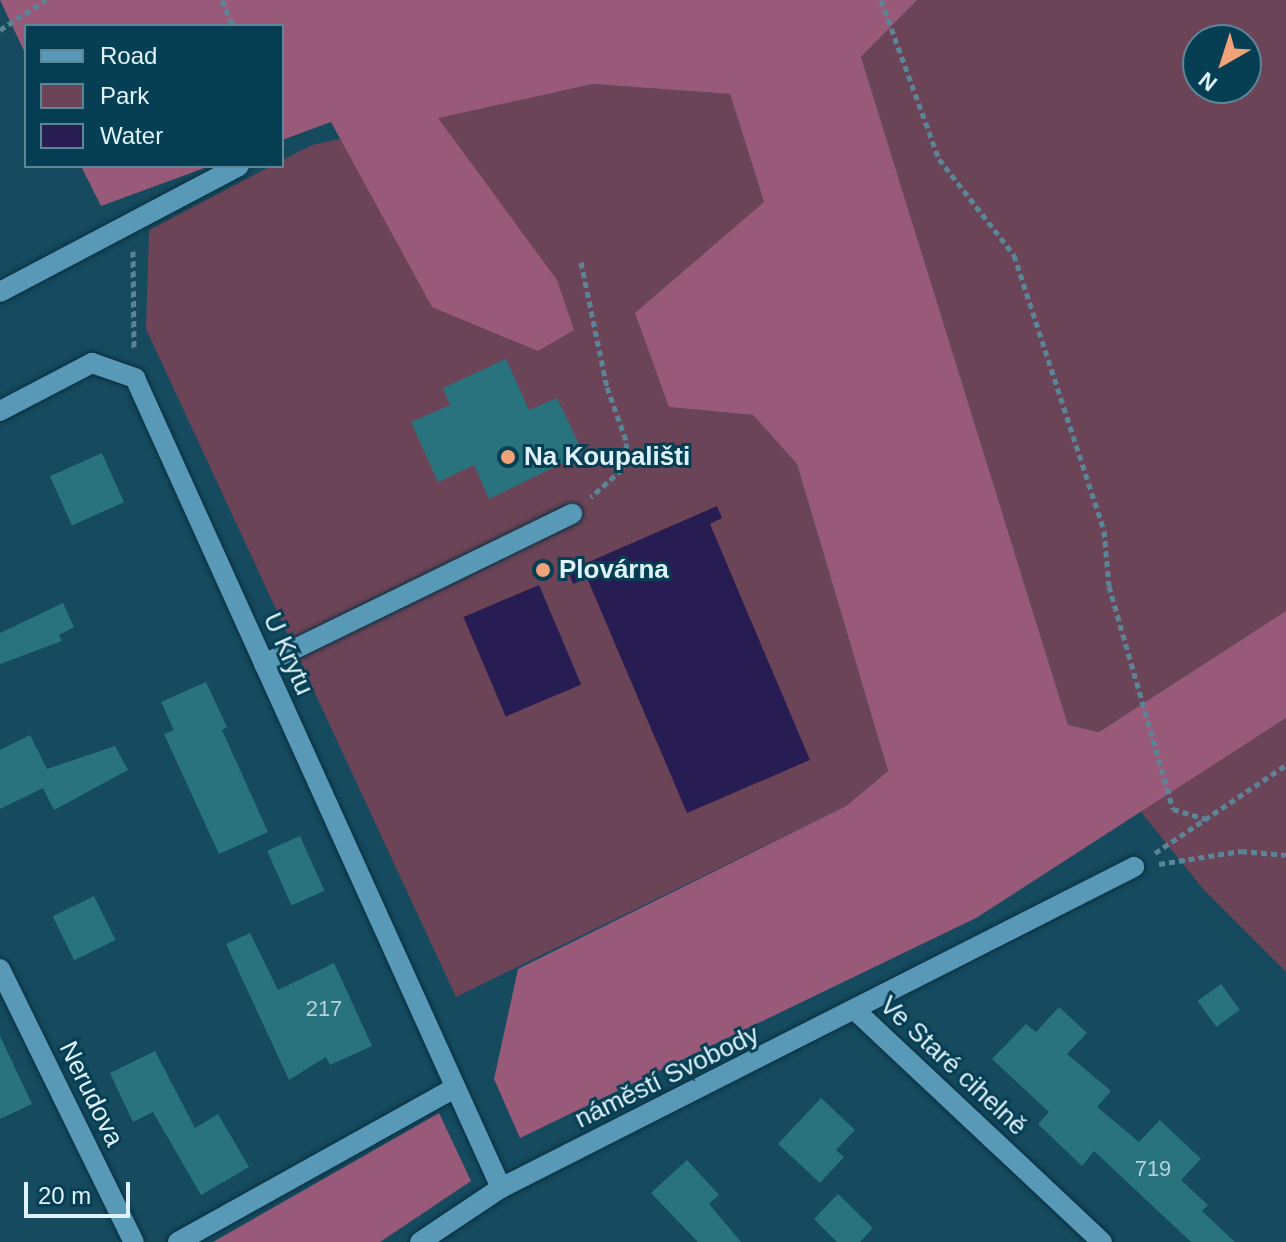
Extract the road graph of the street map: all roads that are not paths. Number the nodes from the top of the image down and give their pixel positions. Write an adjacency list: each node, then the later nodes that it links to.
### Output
1 (235, 168): 2 (street)
2 (0, 292)
3 (0, 411): 5 (street, U Krytu)
4 (572, 514): 5 (street)
5 (264, 664): 9 (street, U Krytu)
6 (1134, 867): 8 (street, Ve Staré cihelně)
7 (0, 969): 11 (street, Nerudova)
8 (857, 1012): 10 (street, náměstí Svobody); 14 (street, Ve Staré cihelně)
9 (455, 1088): 10 (street); 12 (street)
10 (501, 1188): 13 (street, náměstí Svobody)
11 (134, 1242)
12 (178, 1242)
13 (420, 1242)
14 (1102, 1242)

